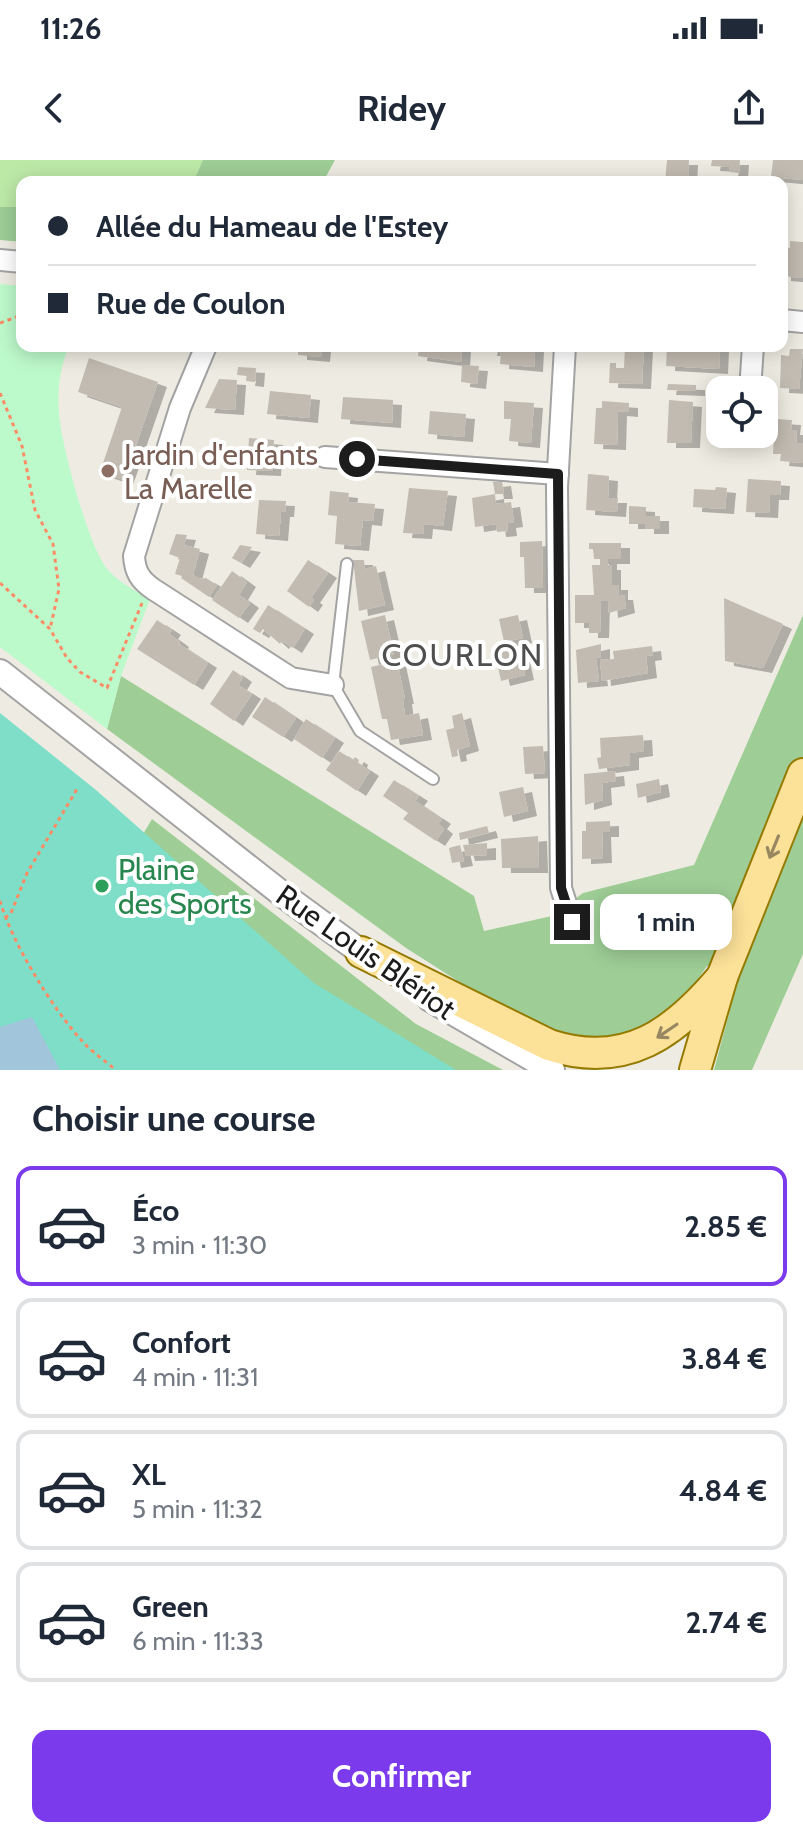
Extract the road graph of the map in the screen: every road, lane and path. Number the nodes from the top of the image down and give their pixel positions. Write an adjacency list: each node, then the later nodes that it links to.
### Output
1 (203, 352): 12 (street)
2 (565, 352): 9 (street)
3 (753, 352): 4 (street)
4 (751, 376)
5 (0, 393): 6 (path)
6 (8, 411): 7 (path); 13 (path)
7 (0, 415)
8 (325, 457): 9 (street)
9 (558, 474): 21 (street)
10 (347, 564): 15 (lane)
11 (0, 583): 13 (path)
12 (148, 586): 13 (path); 15 (street)
13 (50, 629)
14 (0, 672): 22 (street, Rue Louis Blériot)
15 (333, 685): 17 (lane)
16 (803, 774): 23 (main road, one-way to 23)
17 (433, 779)
18 (77, 789): 20 (path)
19 (0, 901): 20 (path)
20 (5, 918): 24 (path)
21 (572, 922)
22 (361, 952): 23 (main road, one-way to 22); 25 (street, Rue Louis Blériot)
23 (722, 977): 26 (main road)
24 (116, 1070)
25 (552, 1070)
26 (695, 1070)

